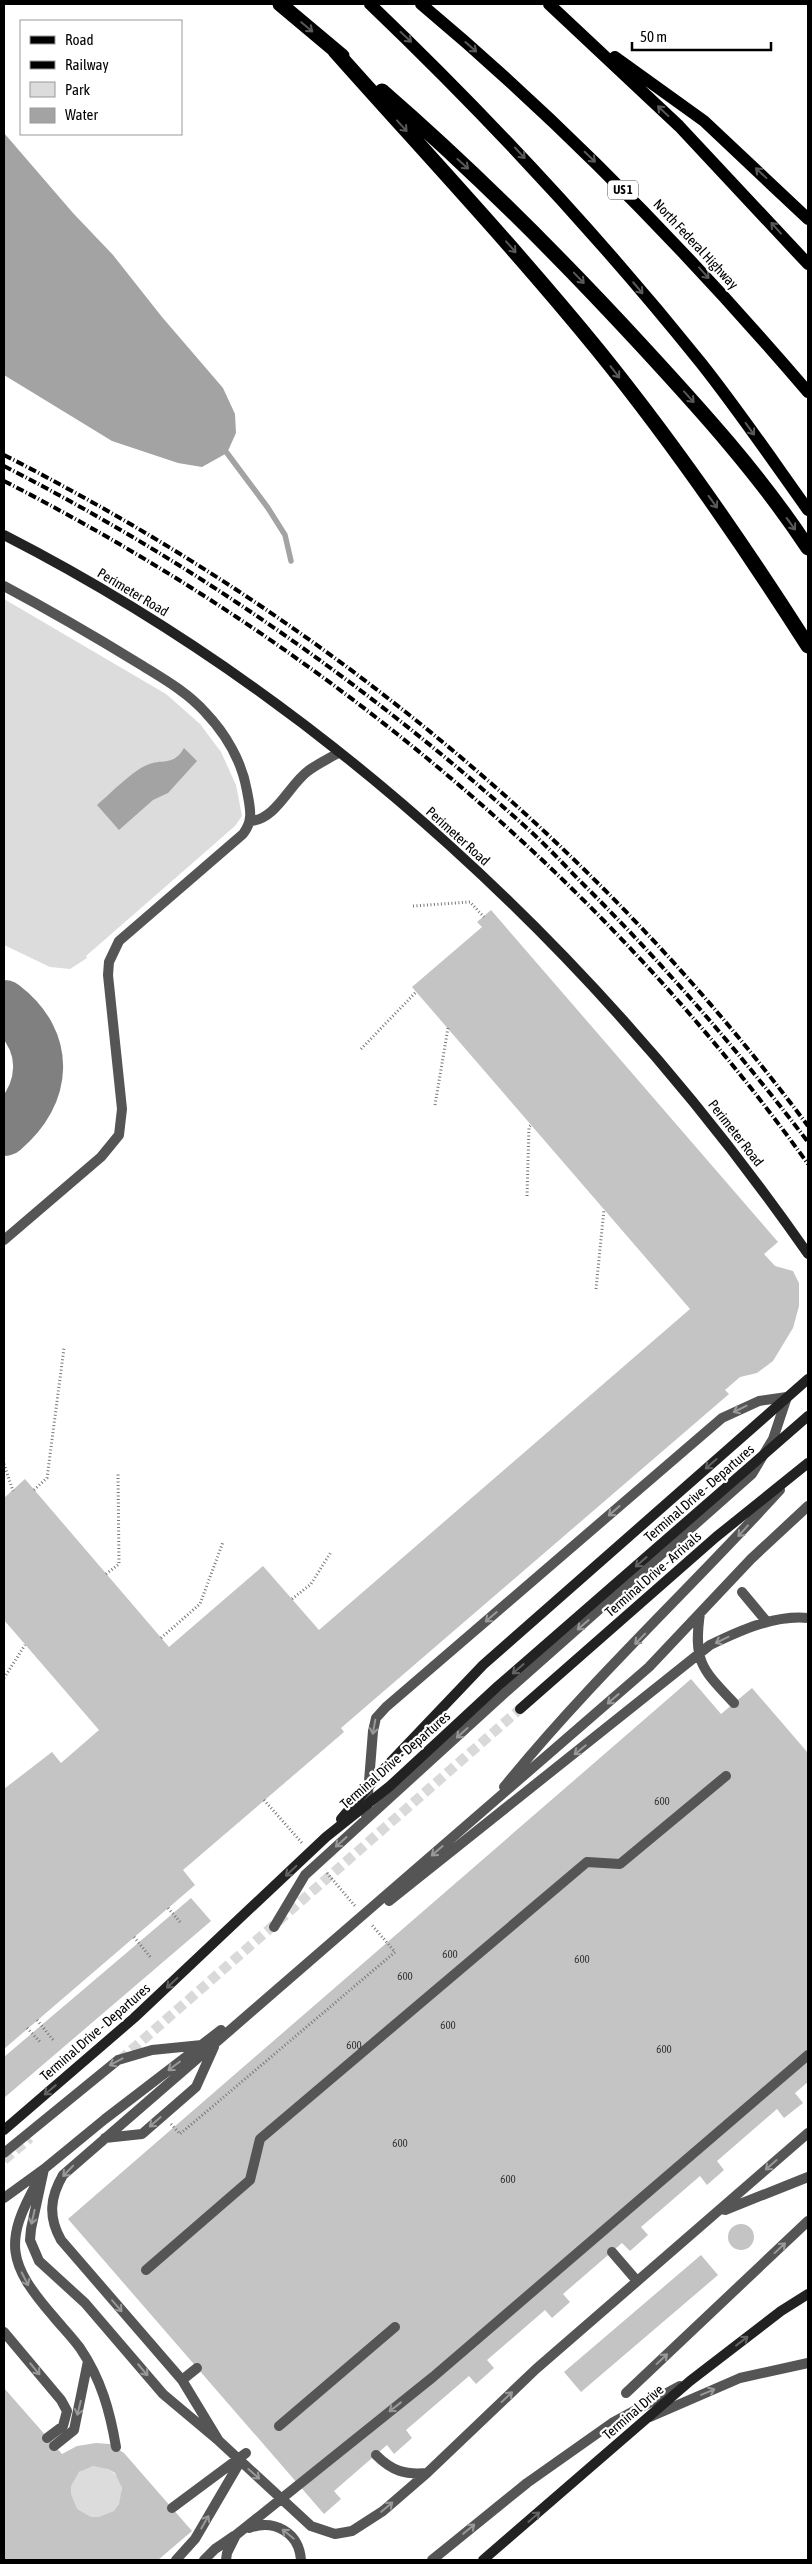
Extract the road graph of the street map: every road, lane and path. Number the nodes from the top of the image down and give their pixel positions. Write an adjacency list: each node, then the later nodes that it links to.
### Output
1 (280, 4): 6 (highway, one-way to 6)
2 (370, 4): 10 (main road, one-way to 10)
3 (421, 4): 9 (main road, North Federal Highway / US 1, one-way to 9)
4 (549, 4): 5 (main road)
5 (578, 30): 7 (main road, one-way to 5); 8 (main road, one-way to 5)
6 (335, 50): 12 (highway, one-way to 12); 14 (highway, one-way to 14)
7 (808, 219)
8 (808, 264)
9 (808, 392)
10 (808, 510)
11 (4, 535): 15 (street, Perimeter Road)
12 (808, 548)
13 (4, 586): 16 (street)
14 (808, 646)
15 (338, 753): 16 (street); 27 (street, Perimeter Road)
16 (251, 821): 26 (street)
17 (414, 906): 18 (path)
18 (484, 917)
19 (416, 992): 21 (path)
20 (448, 1028): 22 (path)
21 (361, 1049)
22 (435, 1105)
23 (531, 1125): 24 (path)
24 (527, 1196)
25 (604, 1209): 28 (path)
26 (4, 1240)
27 (808, 1254)
28 (596, 1290)
29 (64, 1348): 37 (path)
30 (808, 1379): 31 (street)
31 (787, 1398): 54 (street, one-way to 54); 54 (street, one-way to 54); 55 (street, one-way to 55)
32 (808, 1416): 55 (street, Terminal Drive - Departures, one-way to 55)
33 (808, 1463): 36 (street, Terminal Drive - Arrivals)
34 (4, 1464): 38 (path)
35 (118, 1472): 42 (path)
36 (787, 1482): 52 (street, Terminal Drive - Arrivals); 56 (street, one-way to 56)
37 (34, 1490)
38 (13, 1491)
39 (808, 1506): 45 (street)
40 (224, 1542): 48 (path)
41 (331, 1552): 44 (path)
42 (106, 1574)
43 (742, 1592): 47 (street)
44 (292, 1599)
45 (700, 1613): 51 (street); 67 (street, one-way to 67)
46 (808, 1618): 47 (street)
47 (767, 1622): 56 (street, one-way to 56)
48 (161, 1638)
49 (26, 1645): 50 (path)
50 (4, 1678)
51 (734, 1703)
52 (520, 1709)
53 (726, 1776): 80 (street)
54 (366, 1819): 59 (street, one-way to 59)
55 (326, 1838): 70 (street, Terminal Drive - Departures, one-way to 70)
56 (449, 1855): 74 (street, one-way to 74)
57 (168, 1908): 58 (path)
58 (180, 1923)
59 (274, 1928)
60 (134, 1937): 62 (path)
61 (387, 1943): 69 (path)
62 (151, 1958)
63 (37, 2020): 65 (path)
64 (28, 2028): 66 (path)
65 (54, 2041)
66 (41, 2043)
67 (215, 2043): 72 (street); 72 (street, one-way to 72); 73 (street, one-way to 73)
68 (808, 2055): 101 (street, one-way to 101)
69 (167, 2119)
70 (4, 2130)
71 (808, 2133): 77 (street, one-way to 77)
72 (104, 2138): 88 (street, one-way to 88)
73 (4, 2153)
74 (44, 2169): 76 (street); 85 (street, one-way to 85); 93 (street, one-way to 93)
75 (808, 2177): 77 (street)
76 (5, 2198)
77 (715, 2214): 81 (street)
78 (808, 2221): 90 (street, one-way to 78)
79 (612, 2252): 81 (street)
80 (146, 2270)
81 (637, 2281): 97 (street, one-way to 81)
82 (808, 2294): 89 (street, Terminal Drive, one-way to 82)
83 (395, 2327): 92 (street)
84 (4, 2332): 85 (street)
85 (88, 2361): 94 (street)
86 (808, 2363): 91 (street, one-way to 86)
87 (197, 2368): 88 (street)
88 (182, 2380): 93 (street)
89 (690, 2381): 91 (street, Terminal Drive); 103 (street, one-way to 89)
90 (626, 2393)
91 (647, 2418): 104 (street, Terminal Drive, one-way to 91)
92 (279, 2426)
93 (219, 2441): 96 (street)
94 (116, 2447)
95 (376, 2455): 97 (street)
96 (243, 2458): 97 (street, one-way to 97); 98 (street); 99 (street, one-way to 96)
97 (427, 2473)
98 (172, 2508)
99 (176, 2560)
100 (204, 2560): 102 (street, one-way to 100)
101 (226, 2560)
102 (301, 2560)
103 (432, 2560)
104 (484, 2560)

